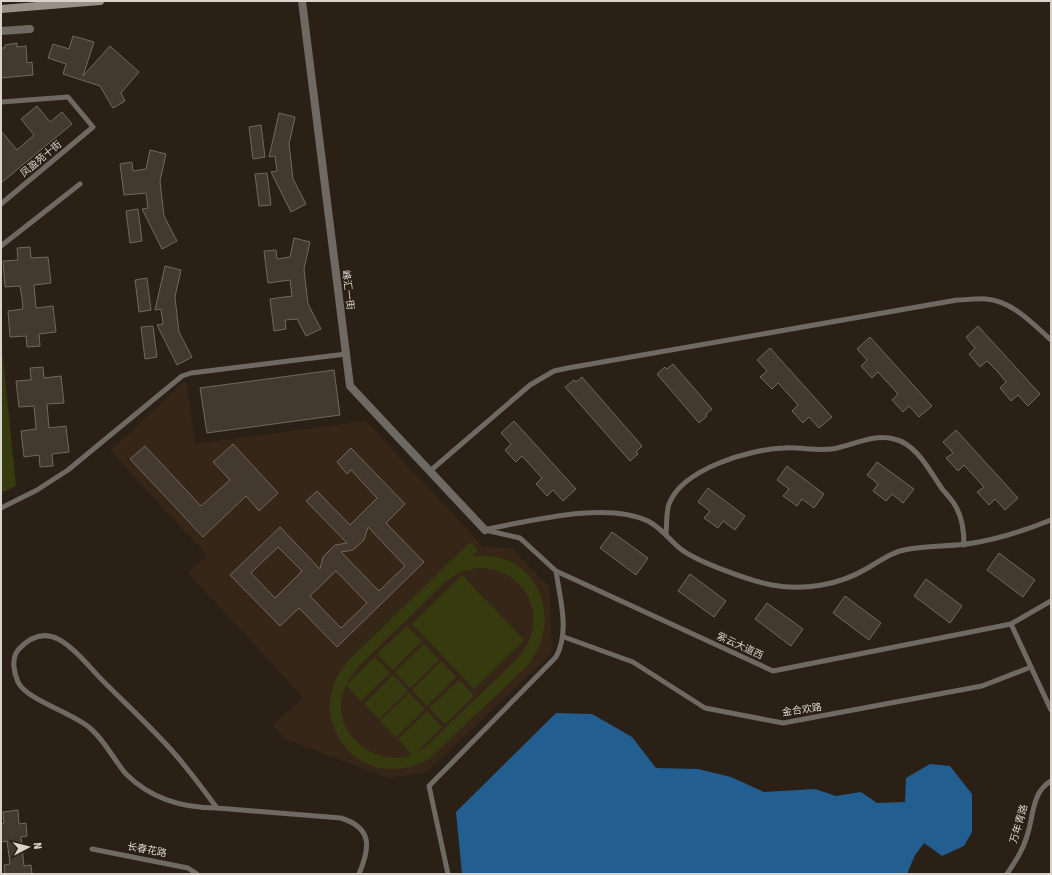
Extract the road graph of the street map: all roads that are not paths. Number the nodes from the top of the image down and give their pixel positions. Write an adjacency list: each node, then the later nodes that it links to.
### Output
1 (100, 1): 3 (main road)
2 (302, 1): 11 (street, 峰汇一街)
3 (1, 10)
4 (30, 29): 5 (street)
5 (1, 31)
6 (1, 102): 8 (lane, 凤盈苑十街)
7 (80, 184): 9 (lane)
8 (1, 204)
9 (1, 246)
10 (1051, 340): 12 (lane)
11 (346, 354): 12 (street, 峰汇一街); 13 (lane)
12 (430, 471): 15 (street, 峰汇一街)
13 (1, 508)
14 (1051, 520): 17 (lane)
15 (485, 530): 16 (lane); 18 (lane, 紫云大道西)
16 (666, 534): 17 (lane); 17 (lane)
17 (964, 544)
18 (556, 571): 20 (lane, 紫云大道西); 21 (lane)
19 (1051, 601): 20 (lane, 紫云大道西)
20 (1011, 624): 22 (lane)
21 (564, 638): 22 (lane, 金合欢路); 29 (lane)
22 (1031, 667): 23 (lane)
23 (1051, 710)
24 (1051, 781): 30 (lane, 万年青路)
25 (217, 808): 25 (lane); 28 (lane)
26 (92, 849): 27 (lane, 长春花路)
27 (197, 874)
28 (359, 874)
29 (448, 874)
30 (1007, 874)

